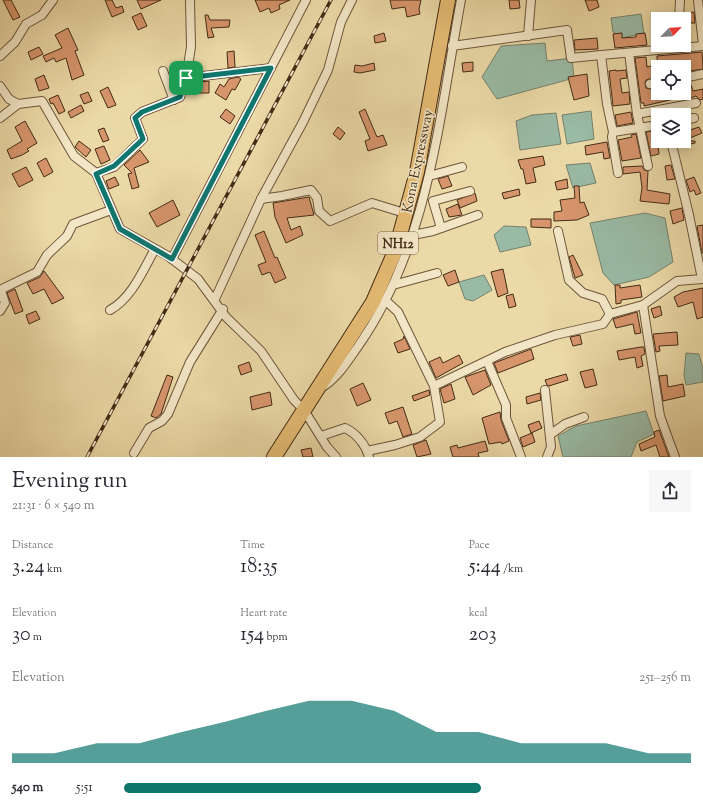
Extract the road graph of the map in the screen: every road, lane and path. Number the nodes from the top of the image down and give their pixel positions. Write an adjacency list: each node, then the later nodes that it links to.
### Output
1 (53, 0): 19 (street)
2 (190, 0): 24 (street)
3 (306, 0): 20 (street)
4 (352, 0): 43 (street)
5 (440, 0): 45 (highway, Kona Expressway / NH12)
6 (448, 0): 66 (highway, Kona Expressway / NH12)
7 (461, 0): 14 (street)
8 (531, 0): 12 (street)
9 (680, 0): 11 (street)
10 (698, 0): 13 (street)
11 (679, 12)
12 (528, 36): 14 (street); 18 (street)
13 (703, 45): 15 (street)
14 (452, 46): 41 (street)
15 (691, 46)
16 (651, 50): 17 (street)
17 (629, 53): 18 (street); 29 (street)
18 (601, 55): 35 (street)
19 (0, 56)
20 (271, 68): 24 (street); 51 (street)
21 (163, 71): 26 (street)
22 (703, 74): 23 (street)
23 (691, 77)
24 (186, 78): 26 (street)
25 (0, 86): 28 (street)
26 (174, 100): 40 (street)
27 (696, 103): 29 (street)
28 (18, 104): 30 (street); 40 (street)
29 (637, 114): 34 (street)
30 (0, 118)
31 (694, 118): 32 (street)
32 (691, 119)
33 (651, 126): 34 (street)
34 (640, 127): 35 (street); 38 (street)
35 (613, 132): 39 (street)
36 (673, 148): 53 (street)
37 (462, 166): 41 (street)
38 (648, 166)
39 (618, 173)
40 (96, 174): 44 (street)
41 (429, 176): 49 (street)
42 (470, 191): 47 (street)
43 (261, 199): 45 (street); 56 (street)
44 (112, 210): 50 (street); 55 (street)
45 (398, 211): 67 (highway, Kona Expressway / NH12)
46 (478, 216): 47 (street)
47 (441, 228): 49 (street)
48 (558, 231): 62 (street)
49 (413, 235): 54 (street)
50 (155, 249): 51 (street); 60 (street)
51 (172, 259): 56 (street)
52 (437, 273): 54 (street)
53 (702, 279): 58 (street)
54 (393, 285): 57 (street)
55 (0, 291): 61 (street)
56 (215, 299): 59 (street)
57 (385, 300): 64 (street); 66 (street)
58 (643, 305): 62 (street); 78 (street)
59 (223, 309): 67 (street); 71 (street)
60 (110, 310)
61 (0, 311)
62 (610, 314): 63 (street)
63 (486, 361): 64 (street); 76 (street)
64 (434, 386): 72 (street)
65 (545, 390): 69 (street)
66 (314, 393): 67 (highway, Kona Expressway / NH12)
67 (301, 408): 70 (street); 73 (highway, Kona Expressway / NH12); 74 (highway, Kona Expressway / NH12)
68 (584, 417): 69 (street)
69 (551, 434): 77 (street)
70 (321, 436): 72 (street); 75 (street)
71 (134, 453)
72 (368, 454)
73 (265, 457)
74 (274, 457)
75 (336, 457)
76 (521, 457)
77 (547, 457)
78 (675, 457)

